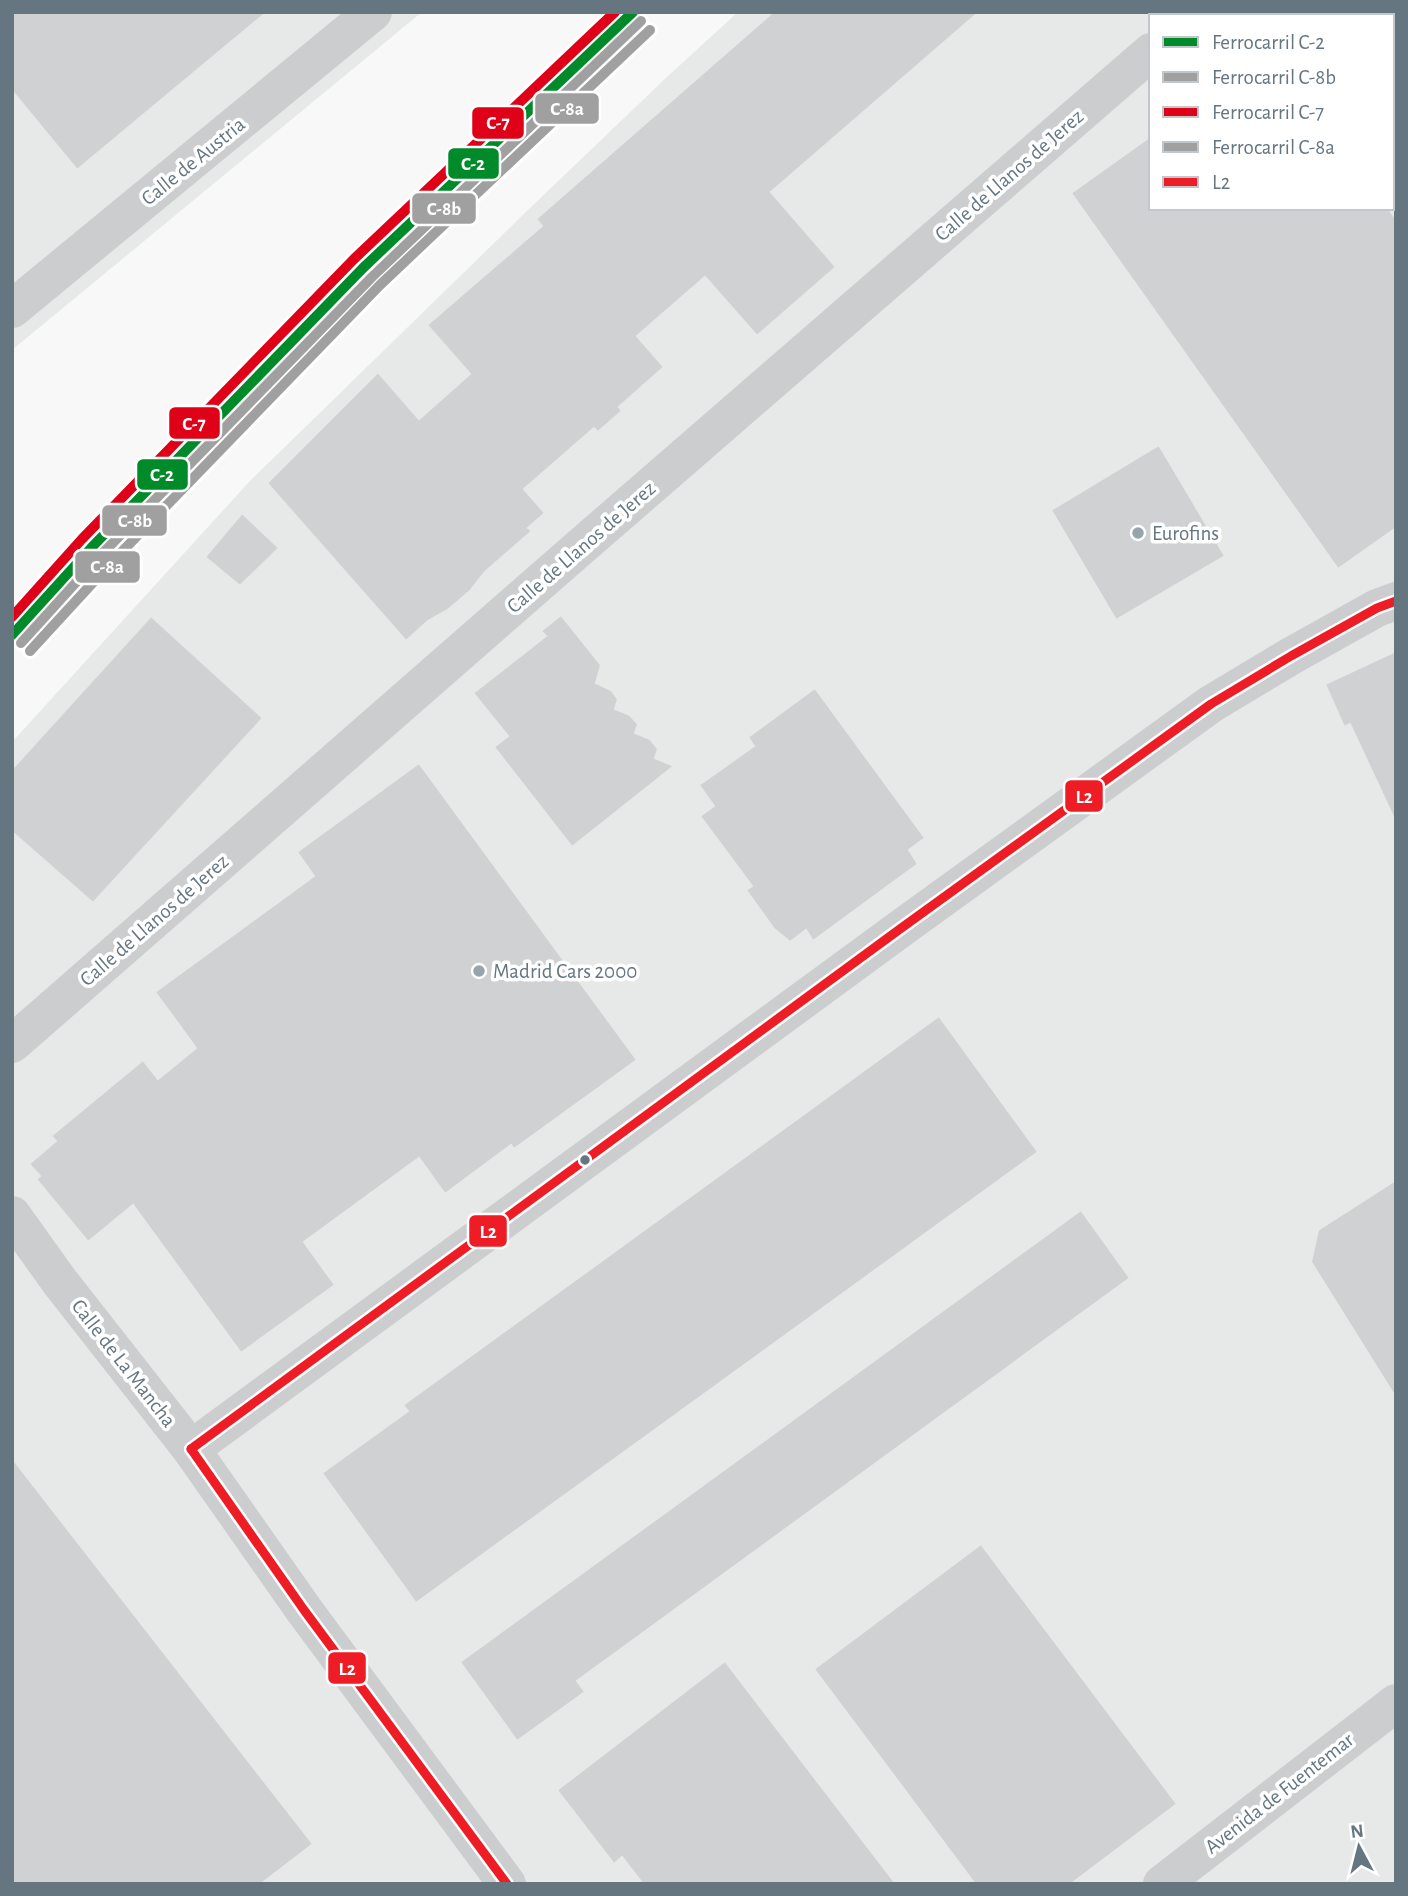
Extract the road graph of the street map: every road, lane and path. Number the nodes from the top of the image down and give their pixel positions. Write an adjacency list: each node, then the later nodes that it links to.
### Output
1 (373, 12): 3 (street, Calle de Austria)
2 (1149, 54): 5 (street, Calle de Llanos de Jerez)
3 (12, 309)
4 (1396, 601): 7 (street)
5 (12, 1044)
6 (12, 1215): 7 (street, Calle de La Mancha)
7 (191, 1449): 9 (street, Calle de La Mancha)
8 (1396, 1703): 10 (street, Avenida de Fuentemar)
9 (508, 1884)
10 (1162, 1884)

